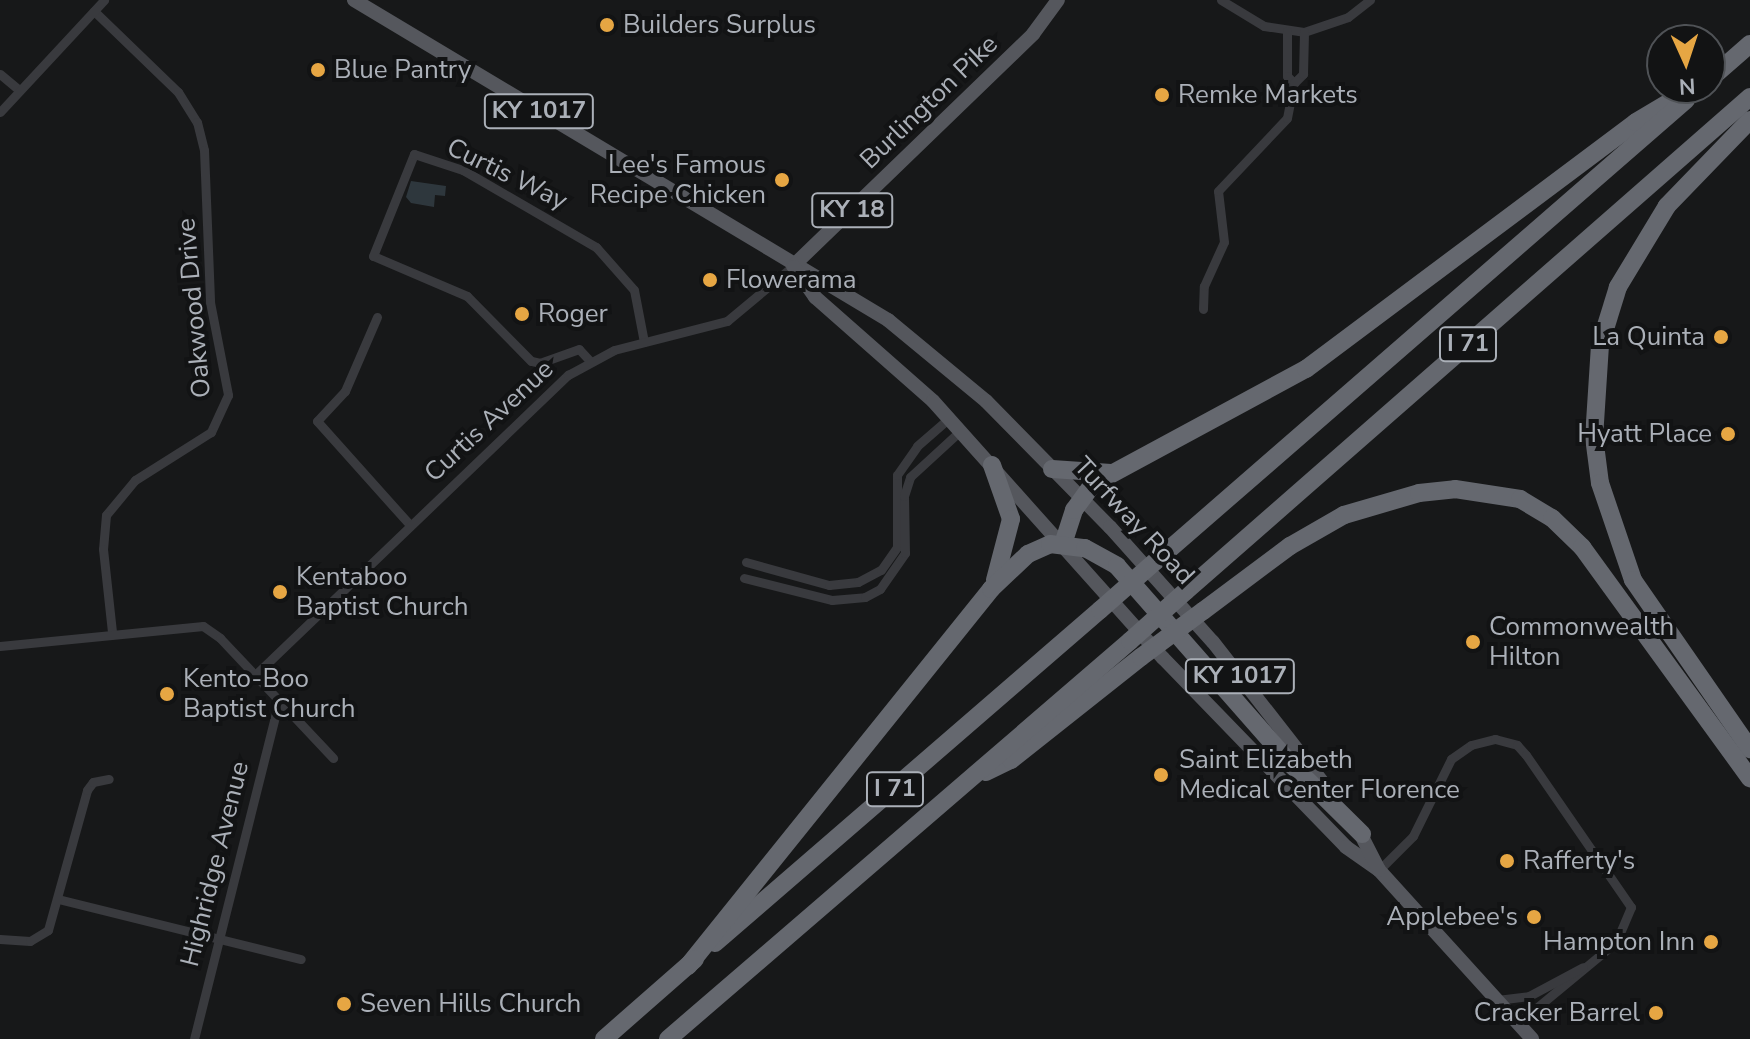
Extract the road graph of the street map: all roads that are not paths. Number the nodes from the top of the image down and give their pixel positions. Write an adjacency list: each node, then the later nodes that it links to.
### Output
1 (104, 0): 6 (street)
2 (354, 0): 19 (main road, Turfway Road / KY 1017)
3 (1058, 0): 19 (main road, Burlington Pike / KY 18)
4 (1221, 0): 7 (street)
5 (1370, 0): 8 (street)
6 (94, 11): 13 (street); 35 (street, Oakwood Drive)
7 (1287, 31): 8 (street); 12 (street)
8 (1304, 32): 12 (street)
9 (1750, 44): 10 (highway, I 71)
10 (1726, 65)
11 (0, 74): 13 (street)
12 (1294, 83): 20 (street)
13 (18, 89): 17 (street)
14 (1750, 97): 43 (highway, I 71, bridge)
15 (1666, 104): 28 (highway)
16 (1682, 104): 50 (highway, I 71, bridge)
17 (0, 112)
18 (1750, 120): 39 (highway)
19 (793, 266): 22 (street, Curtis Avenue); 24 (main road, Turfway Road / KY 1017); 27 (main road, Turfway Road / KY 1017)
20 (1203, 309)
21 (377, 317): 30 (street)
22 (644, 342): 23 (street, Curtis Avenue); 23 (street, Curtis Way)
23 (590, 361): 30 (street, Curtis Avenue)
24 (948, 419): 25 (main road, Turfway Road / KY 1017); 32 (street)
25 (960, 431): 26 (main road, Turfway Road / KY 1017); 33 (street)
26 (992, 465): 31 (main road, Turfway Road / KY 1017); 34 (highway)
27 (1052, 469): 28 (highway); 29 (main road, Turfway Road / KY 1017)
28 (1114, 473): 29 (highway)
29 (1081, 498): 31 (highway); 44 (main road, Turfway Road / KY 1017)
30 (410, 525): 37 (street, Curtis Avenue)
31 (1063, 544): 34 (highway); 44 (highway); 45 (main road, Turfway Road / KY 1017)
32 (746, 562)
33 (744, 578)
34 (991, 589): 50 (highway)
35 (112, 632): 36 (street); 37 (street)
36 (0, 646)
37 (255, 675): 38 (street)
38 (279, 701): 40 (street); 48 (street, Highridge Avenue)
39 (1750, 749)
40 (333, 758)
41 (1750, 778): 43 (highway, bridge)
42 (109, 779): 46 (street)
43 (962, 784): 56 (highway, I 71)
44 (1362, 834): 45 (main road, Turfway Road / KY 1017)
45 (1379, 870): 51 (street); 52 (main road, Turfway Road / KY 1017)
46 (58, 899): 47 (street); 48 (street)
47 (0, 939)
48 (219, 940): 49 (street); 54 (street, Highridge Avenue)
49 (301, 959)
50 (688, 966): 55 (highway, I 71)
51 (1586, 966): 52 (street); 53 (street)
52 (1497, 1000): 53 (main road, Turfway Road / KY 1017)
53 (1518, 1023): 57 (main road, Turfway Road / KY 1017)
54 (194, 1039)
55 (604, 1039)
56 (668, 1039)
57 (1532, 1039)

